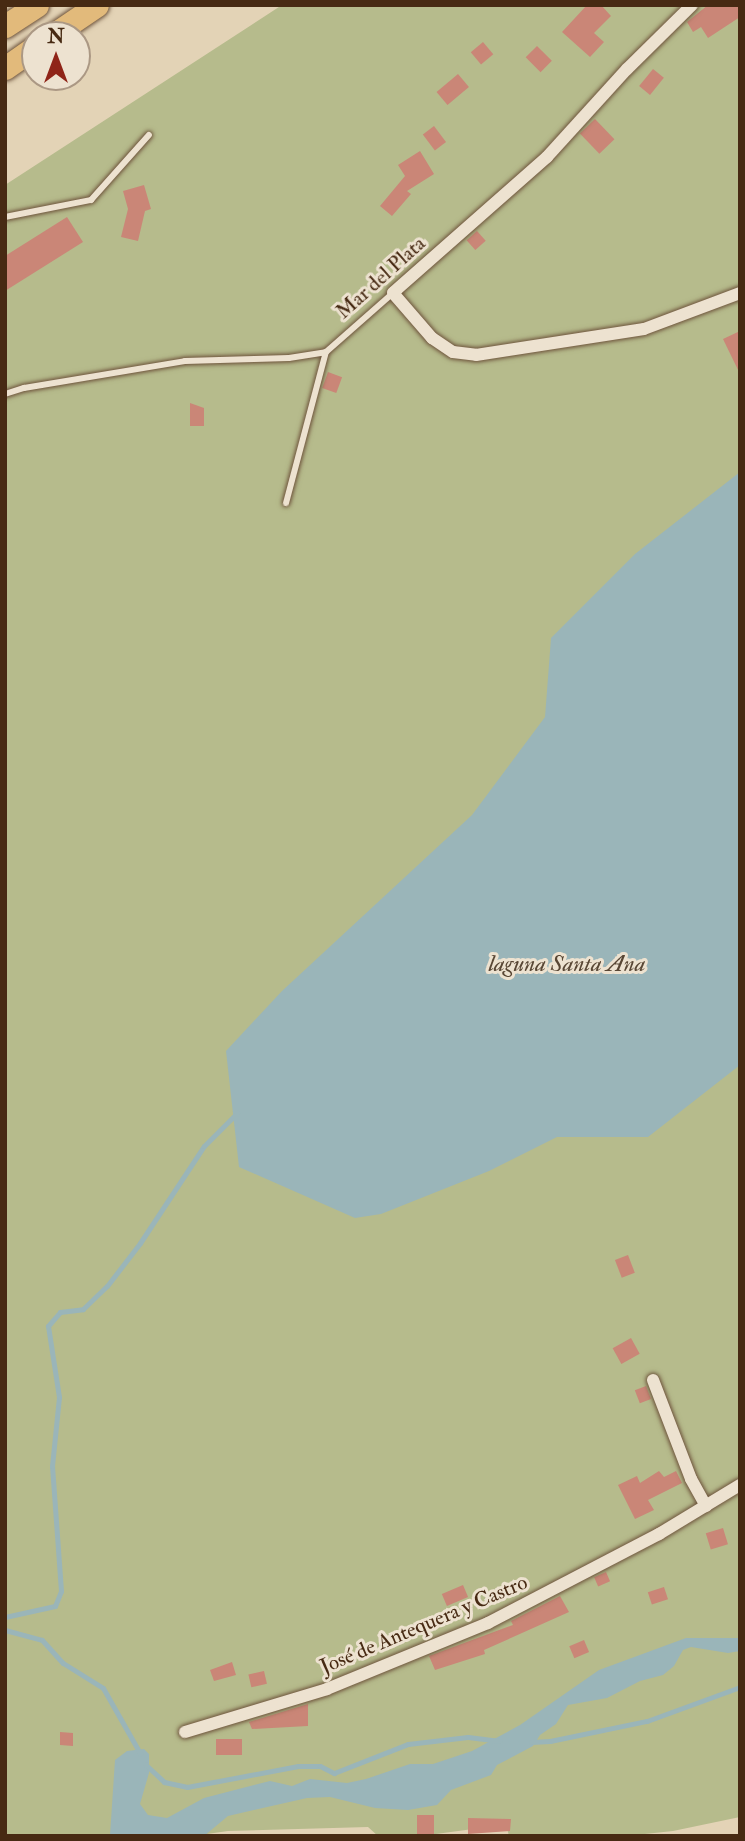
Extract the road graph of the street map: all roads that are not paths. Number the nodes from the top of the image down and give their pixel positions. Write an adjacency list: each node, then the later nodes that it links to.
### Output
1 (37, 5): 5 (highway)
2 (97, 5): 4 (highway)
3 (692, 5): 10 (street, Mar del Plata)
4 (74, 21)
5 (5, 26)
6 (21, 57): 7 (highway)
7 (5, 68)
8 (149, 135): 9 (lane)
9 (5, 217)
10 (393, 293): 11 (street); 12 (lane, Mar del Plata)
11 (740, 293)
12 (326, 352): 13 (lane); 14 (lane)
13 (5, 394)
14 (286, 503)
15 (653, 1380): 17 (street)
16 (740, 1485): 17 (street, José de Antequera y Castro)
17 (706, 1506): 18 (street, José de Antequera y Castro)
18 (185, 1732)

